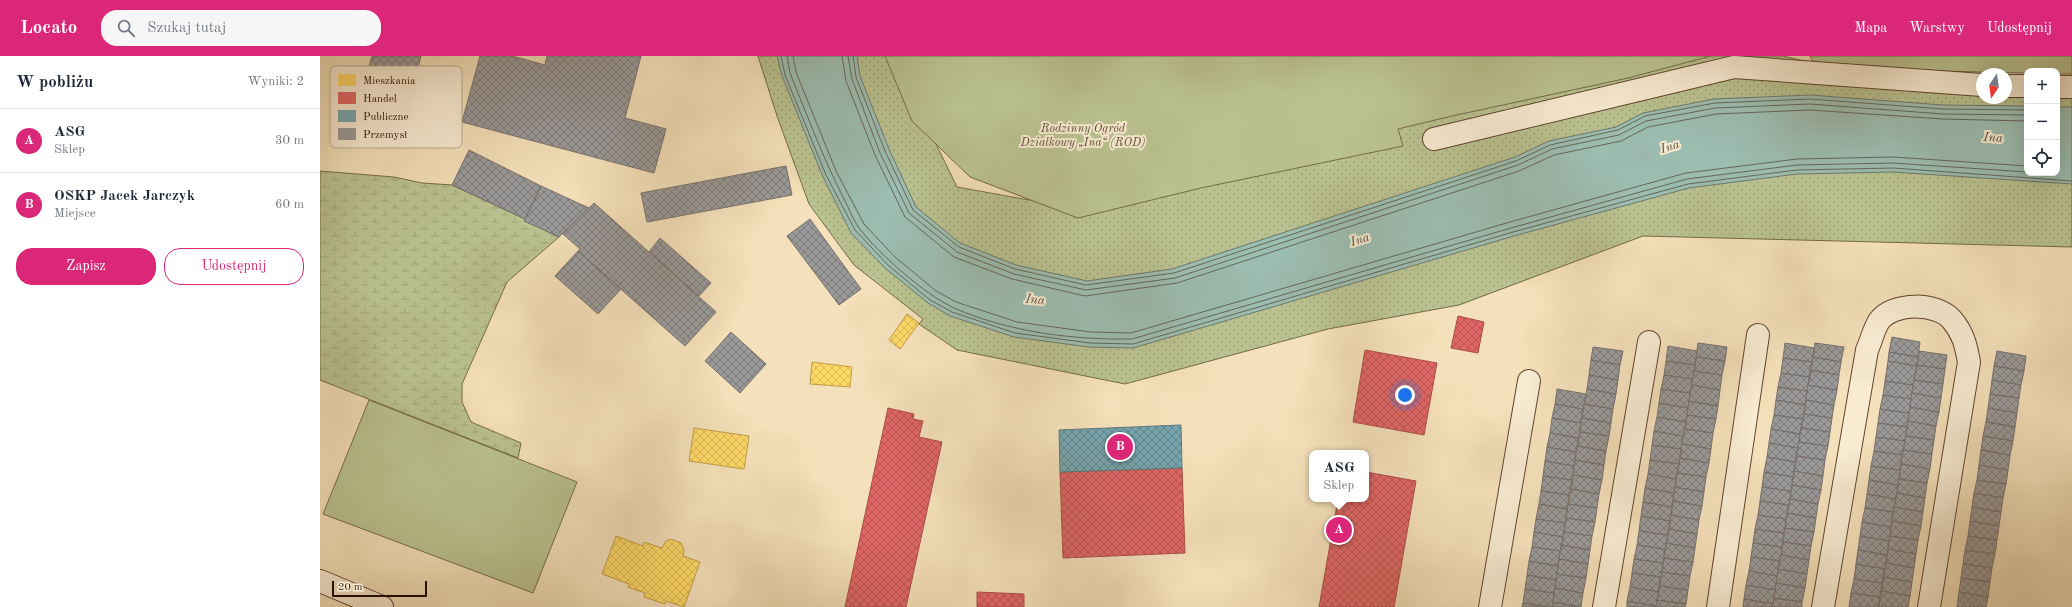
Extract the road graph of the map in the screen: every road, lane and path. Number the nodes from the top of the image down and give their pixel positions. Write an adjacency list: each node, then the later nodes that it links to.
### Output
1 (1976, 84): 6 (street)
2 (2012, 86): 3 (street)
3 (2024, 86)
4 (2060, 87): 5 (street)
5 (2072, 87)
6 (1434, 139)
7 (1758, 335): 14 (street)
8 (1649, 342): 13 (street)
9 (1530, 381): 12 (street)
10 (320, 581): 11 (street)
11 (382, 607)
12 (1490, 607)
13 (1604, 607)
14 (1718, 607)
15 (1824, 607): 16 (street)
16 (1929, 607)

